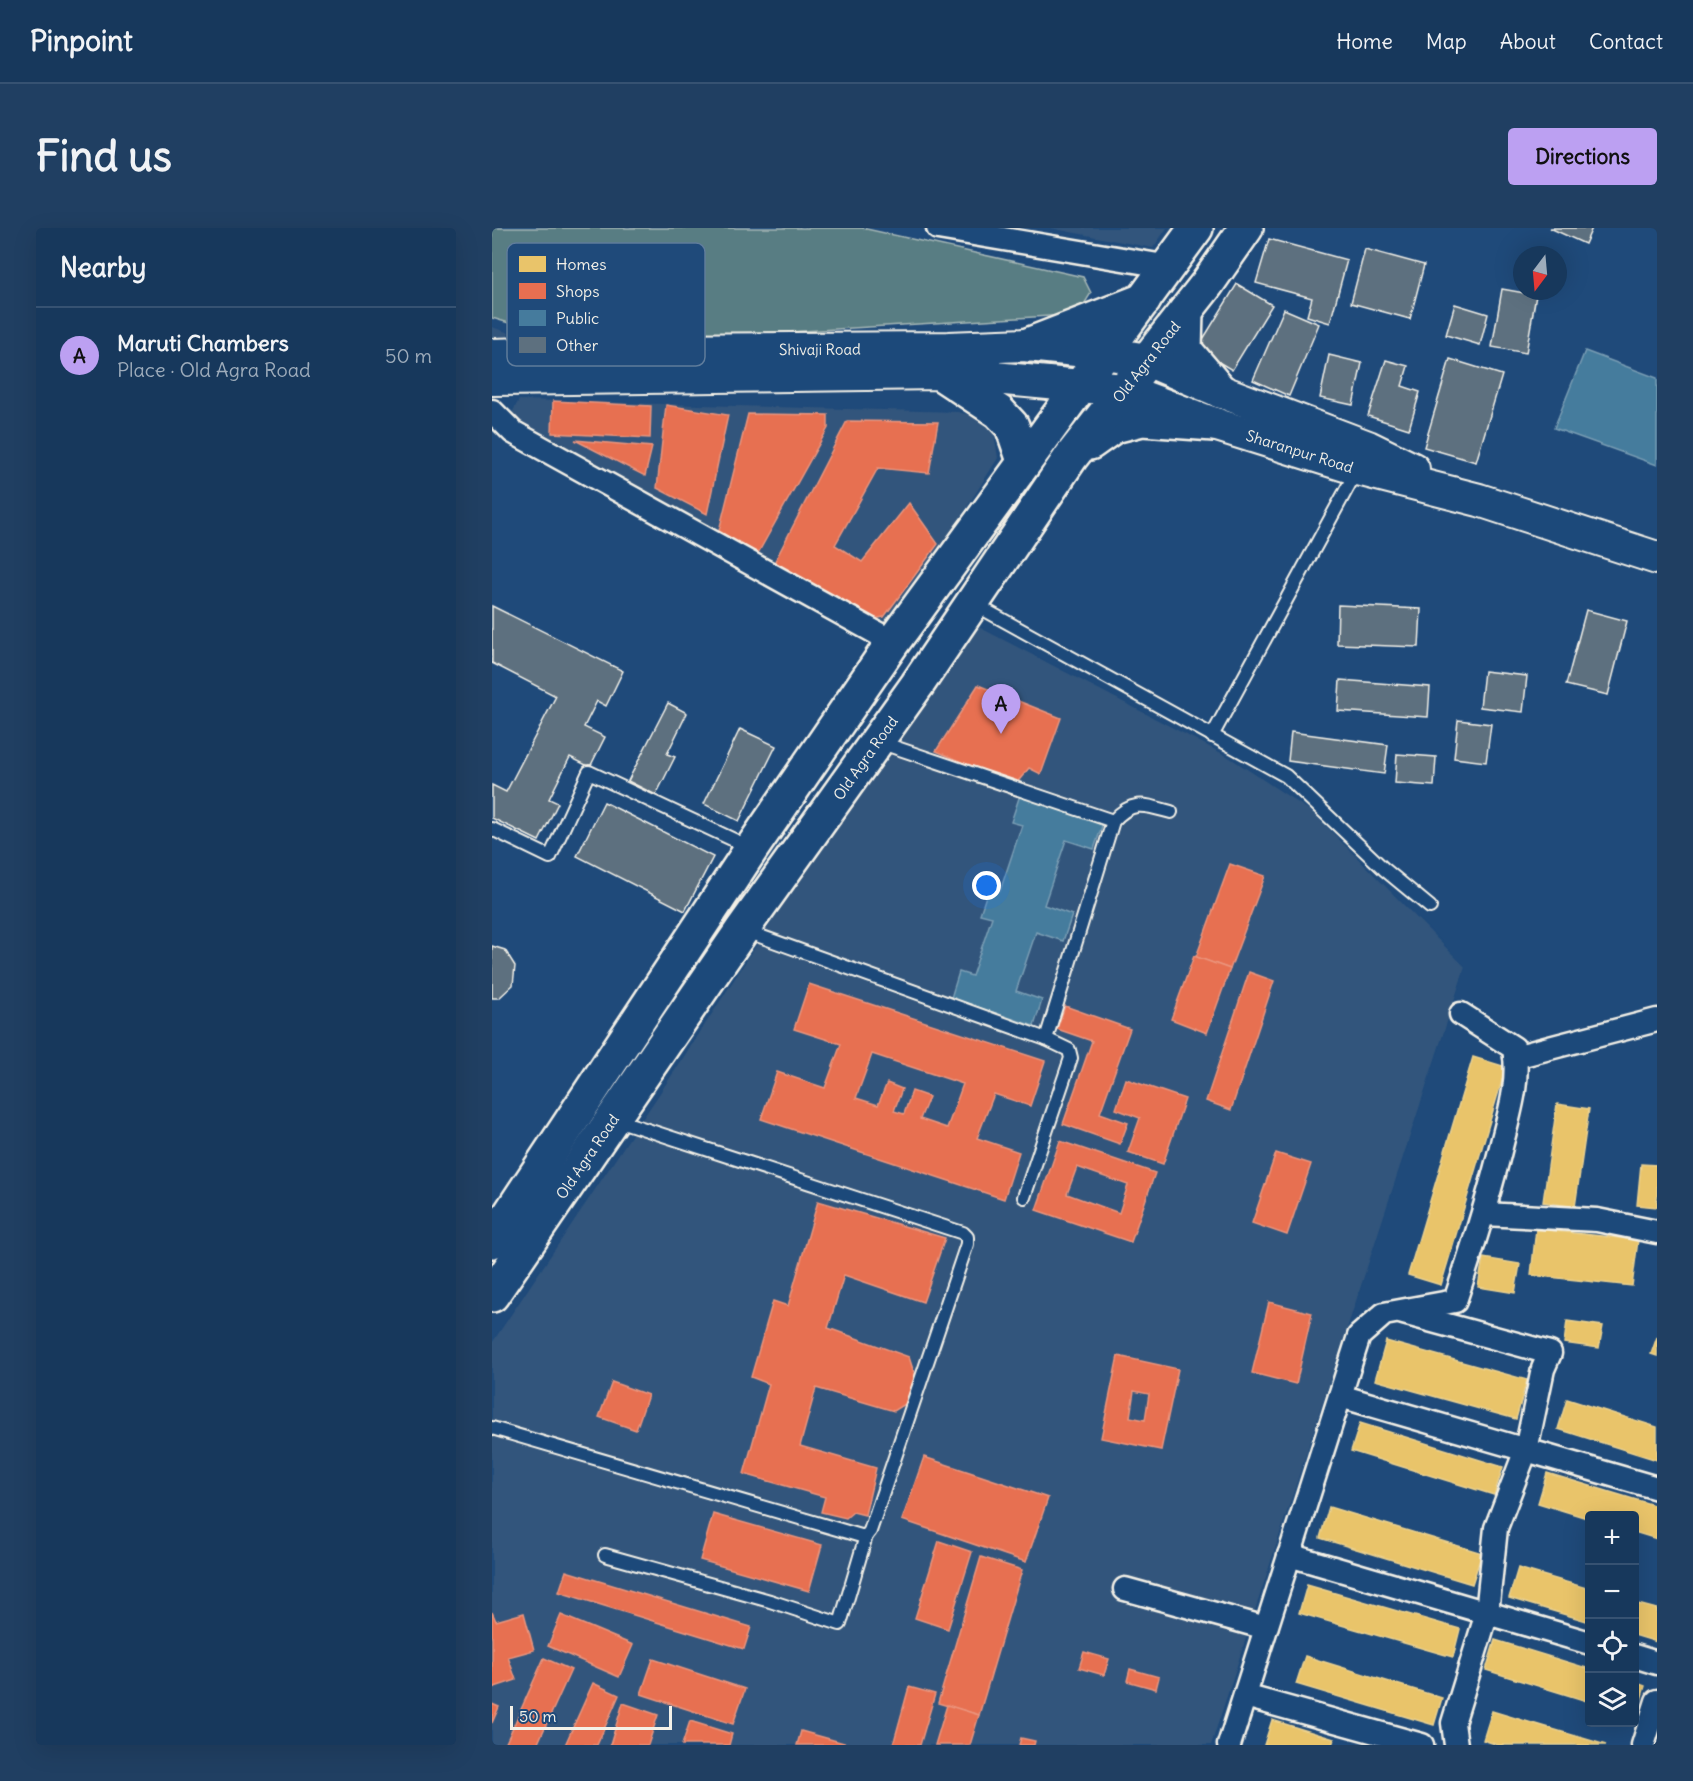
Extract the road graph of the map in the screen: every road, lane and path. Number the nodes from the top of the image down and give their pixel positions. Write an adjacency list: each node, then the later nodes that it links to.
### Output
1 (938, 228): 4 (street)
2 (1196, 228): 4 (highway, Old Agra Road)
3 (1246, 228): 6 (highway, Old Agra Road)
4 (1170, 267): 5 (highway, Old Agra Road)
5 (1145, 299): 7 (highway); 9 (highway, Old Agra Road)
6 (1186, 311): 12 (highway, Old Agra Road); 17 (highway)
7 (1028, 345): 8 (main road, Shivaji Road); 9 (main road, Shivaji Road)
8 (705, 350)
9 (1105, 353): 12 (main road, Shivaji Road); 15 (highway, Old Agra Road)
10 (492, 355): 11 (main road, Shivaji Road)
11 (507, 355)
12 (1147, 360): 16 (highway, Old Agra Road); 17 (main road, Sharanpur Road)
13 (940, 373): 14 (main road, Shivaji Road); 15 (main road, Shivaji Road); 21 (highway)
14 (492, 379)
15 (1081, 385): 16 (main road, Shivaji Road); 21 (highway, Old Agra Road)
16 (1124, 390): 19 (main road, Sharanpur Road); 20 (highway, Old Agra Road)
17 (1220, 391): 23 (main road, Sharanpur Road)
18 (492, 411): 26 (street)
19 (1214, 424): 20 (highway); 22 (main road, Sharanpur Road)
20 (1071, 458): 25 (highway, Old Agra Road)
21 (1024, 461): 26 (highway, Old Agra Road)
22 (1358, 469): 23 (main road, Sharanpur Road); 27 (lane)
23 (1479, 500): 24 (main road, Sharanpur Road)
24 (1657, 558)
25 (973, 603): 27 (lane); 28 (highway, Old Agra Road)
26 (893, 642): 32 (highway, Old Agra Road)
27 (1212, 736): 33 (lane)
28 (877, 741): 30 (lane); 34 (highway, Old Agra Road)
29 (1172, 812): 30 (lane)
30 (1113, 821): 37 (lane)
31 (492, 830): 32 (lane)
32 (752, 848): 43 (highway, Old Agra Road)
33 (1430, 907)
34 (742, 930): 37 (lane); 39 (highway, Old Agra Road)
35 (1461, 1014): 38 (street)
36 (1657, 1020): 38 (street)
37 (1046, 1039): 40 (lane)
38 (1515, 1057): 41 (street)
39 (614, 1118): 44 (highway, Old Agra Road); 50 (lane)
40 (1024, 1197)
41 (1484, 1214): 42 (street); 45 (street)
42 (1657, 1232)
43 (492, 1241)
44 (492, 1295)
45 (1396, 1311): 46 (street); 48 (street)
46 (1340, 1396): 48 (street); 52 (street)
47 (492, 1428): 50 (lane)
48 (1526, 1450): 49 (street); 54 (street)
49 (1657, 1488)
50 (866, 1536): 51 (lane)
51 (605, 1555)
52 (1289, 1556): 54 (street); 55 (street)
53 (1125, 1589): 55 (street)
54 (1487, 1613): 56 (street); 63 (street)
55 (1266, 1628): 59 (street)
56 (1585, 1642)
57 (1639, 1657): 58 (street)
58 (1657, 1663)
59 (1245, 1696): 61 (street); 62 (street)
60 (1657, 1701): 64 (street)
61 (1229, 1745)
62 (1422, 1745)
63 (1456, 1745)
64 (1643, 1745)

